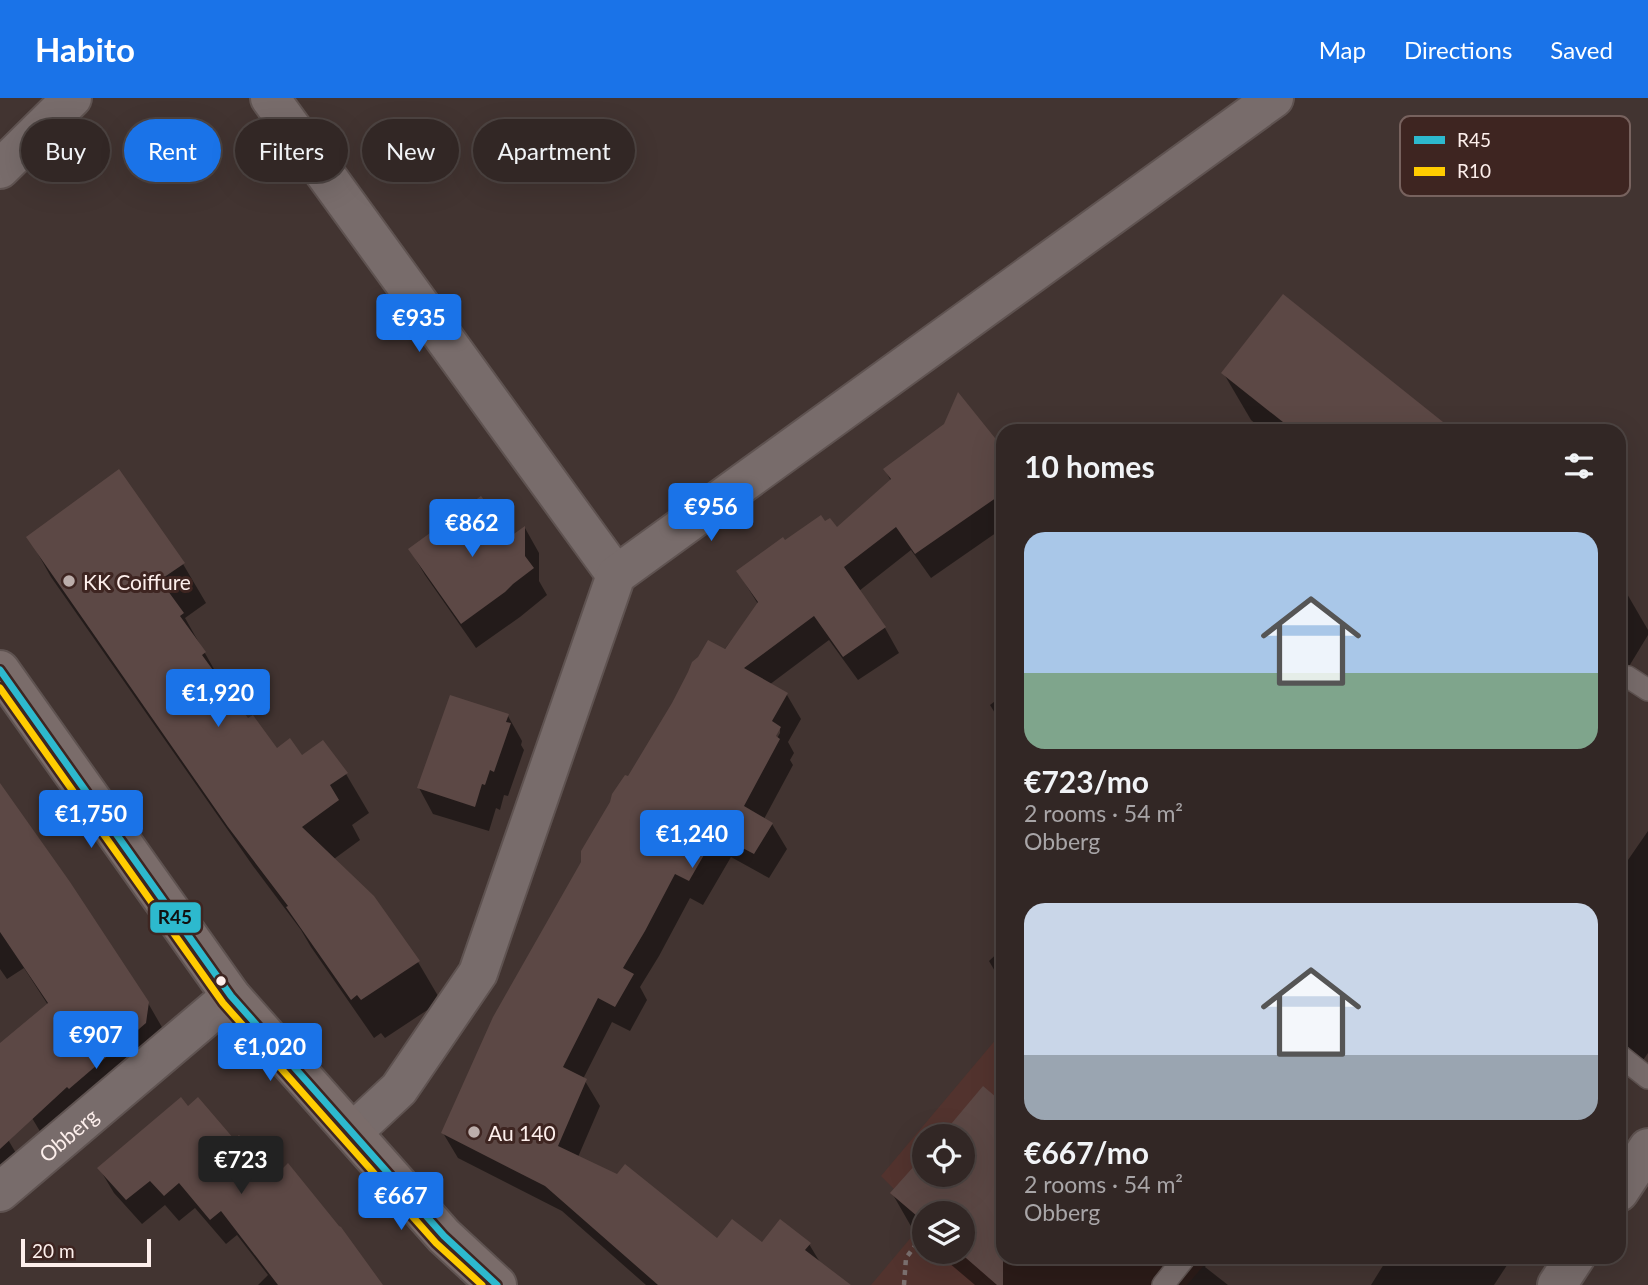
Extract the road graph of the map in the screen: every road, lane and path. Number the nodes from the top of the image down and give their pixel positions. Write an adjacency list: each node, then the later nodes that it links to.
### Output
1 (72, 98): 4 (street)
2 (270, 98): 5 (street)
3 (1274, 98): 5 (street)
4 (0, 169)
5 (616, 575): 12 (street)
6 (0, 670): 9 (main road)
7 (1626, 677): 8 (lane)
8 (1648, 690)
9 (231, 996): 12 (main road); 15 (street, Obberg)
10 (1626, 1061): 11 (lane)
11 (1648, 1078)
12 (353, 1132): 19 (main road)
13 (1648, 1149): 14 (street)
14 (1626, 1182)
15 (0, 1192)
16 (912, 1250): 20 (path)
17 (1180, 1264): 21 (lane)
18 (1571, 1264): 22 (street)
19 (497, 1285)
20 (904, 1285)
21 (1163, 1285)
22 (1557, 1285)

